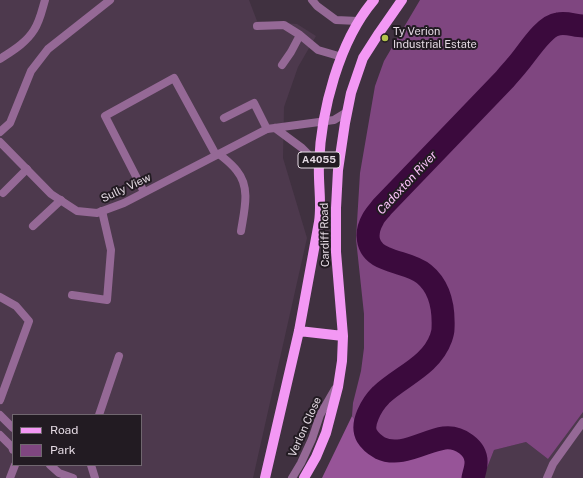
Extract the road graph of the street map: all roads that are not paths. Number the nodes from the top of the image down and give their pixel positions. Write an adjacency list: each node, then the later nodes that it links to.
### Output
1 (45, 0): 10 (street)
2 (110, 0): 16 (street)
3 (312, 0): 6 (street)
4 (374, 0): 6 (main road, Cardiff Road / A4055)
5 (402, 0): 12 (main road, Cardiff Road / A4055)
6 (358, 21): 9 (main road, Cardiff Road / A4055)
7 (257, 26): 8 (street)
8 (300, 35): 9 (street); 11 (street)
9 (342, 57): 14 (main road, Cardiff Road / A4055)
10 (0, 59)
11 (282, 65)
12 (347, 112): 14 (street, Sully View); 30 (main road, Cardiff Road / A4055)
13 (224, 118): 15 (street)
14 (323, 121): 15 (street, Sully View); 19 (main road, Cardiff Road / A4055)
15 (271, 128): 18 (street, Sully View); 19 (street)
16 (0, 132)
17 (0, 142): 20 (street, Sully View)
18 (217, 155): 22 (street, Sully View); 22 (street); 26 (street)
19 (319, 165): 29 (main road, Cardiff Road / A4055)
20 (27, 170): 21 (street); 23 (street, Sully View)
21 (3, 192)
22 (144, 192): 24 (street, Sully View)
23 (61, 200): 24 (street, Sully View); 25 (street)
24 (102, 211): 27 (street)
25 (33, 226)
26 (241, 231)
27 (72, 295)
28 (0, 297): 33 (street)
29 (299, 331): 30 (main road); 46 (main road, Cardiff Road / A4055)
30 (343, 336): 32 (main road, Cardiff Road / A4055)
31 (119, 356): 34 (street)
32 (338, 385): 47 (street, Verlon Close); 48 (main road, Cardiff Road / A4055)
33 (0, 400)
34 (99, 414)
35 (0, 415): 37 (street)
36 (583, 422): 49 (street)
37 (12, 427)
38 (0, 435): 39 (street)
39 (12, 447)
40 (15, 466): 43 (street)
41 (51, 466): 44 (street)
42 (91, 466): 45 (street)
43 (10, 478)
44 (73, 478)
45 (94, 478)
46 (265, 478)
47 (292, 478)
48 (304, 478)
49 (547, 478)

